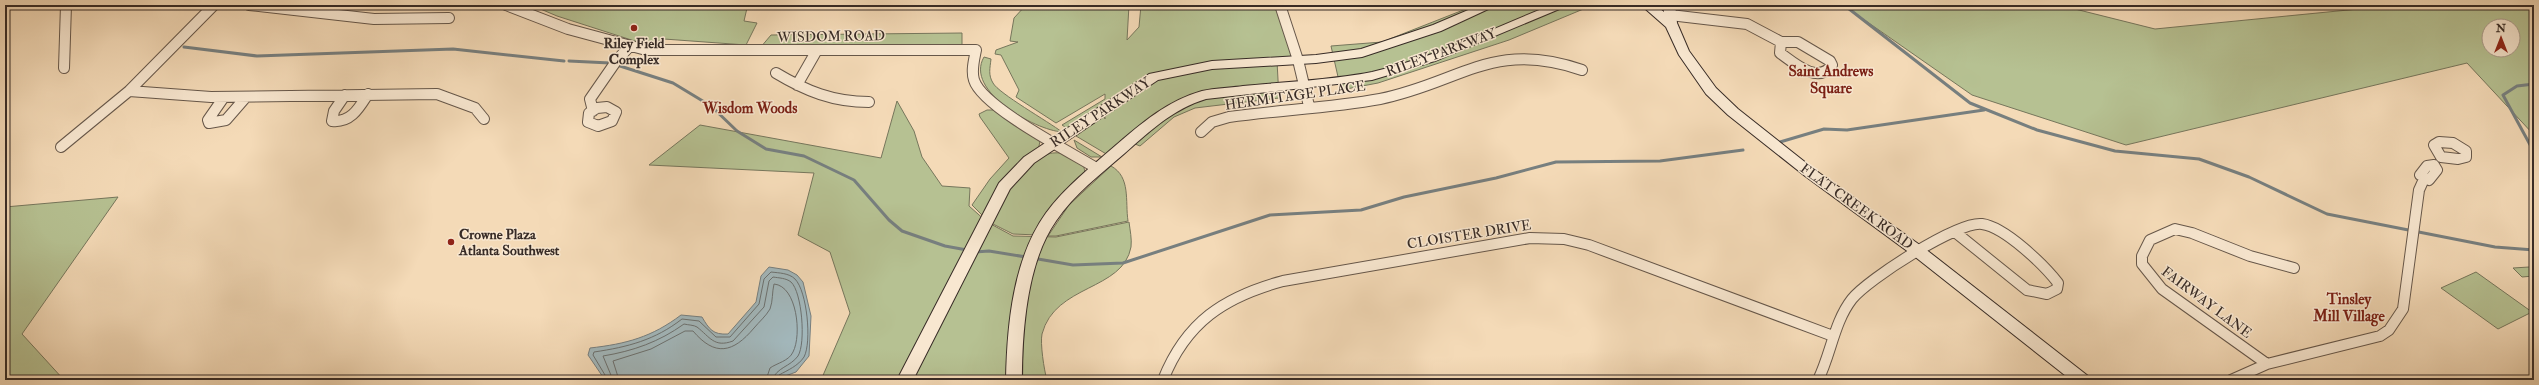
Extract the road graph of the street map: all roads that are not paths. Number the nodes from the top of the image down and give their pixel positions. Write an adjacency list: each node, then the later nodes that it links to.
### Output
1 (66, 5): 15 (street)
2 (214, 5): 20 (street)
3 (248, 5): 10 (street)
4 (506, 5): 12 (street, WISDOM ROAD)
5 (1280, 5): 14 (street)
6 (1491, 5): 14 (street, RILEY PARKWAY)
7 (1563, 5): 18 (street, RILEY PARKWAY)
8 (1647, 5): 9 (street)
9 (1670, 17): 11 (street); 35 (street, FLAT CREEK ROAD)
10 (449, 18)
11 (1781, 42): 11 (street)
12 (630, 47): 13 (street, WISDOM ROAD); 27 (street)
13 (817, 50): 19 (street); 30 (street, WISDOM ROAD)
14 (1298, 60): 18 (street); 30 (street, RILEY PARKWAY)
15 (64, 68)
16 (1582, 70): 26 (street, HERMITAGE PLACE)
17 (776, 74): 19 (street)
18 (1304, 85): 26 (street); 33 (street, RILEY PARKWAY)
19 (797, 86): 25 (street)
20 (129, 91): 23 (street); 31 (street)
21 (368, 94): 22 (street); 22 (street); 28 (street)
22 (346, 95): 24 (street)
23 (224, 97): 24 (street); 24 (street)
24 (246, 97)
25 (869, 102)
26 (1309, 106): 29 (street, HERMITAGE PLACE)
27 (593, 111)
28 (484, 119)
29 (1201, 132)
30 (1055, 142): 33 (street, WISDOM ROAD); 39 (street, RILEY PARKWAY)
31 (61, 147)
32 (2441, 157): 38 (street)
33 (1098, 169): 40 (street, RILEY PARKWAY)
34 (1955, 232): 34 (street); 35 (street)
35 (1920, 252): 37 (street); 43 (street, FLAT CREEK ROAD)
36 (2294, 268): 38 (street, FAIRWAY LANE)
37 (1833, 336): 41 (street, CLOISTER DRIVE); 42 (street)
38 (2267, 364): 44 (street)
39 (905, 380)
40 (1014, 380)
41 (1163, 380)
42 (1818, 380)
43 (2082, 380)
44 (2231, 380)

